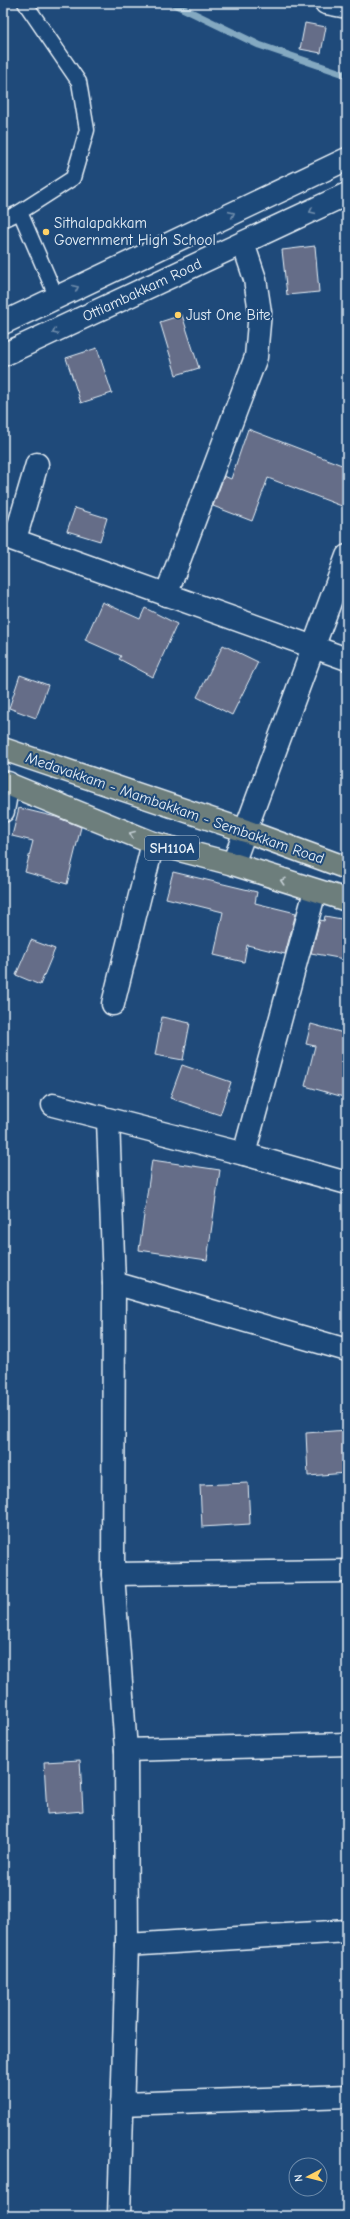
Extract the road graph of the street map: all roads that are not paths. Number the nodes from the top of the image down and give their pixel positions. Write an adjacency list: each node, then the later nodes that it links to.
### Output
1 (25, 3): 6 (lane)
2 (326, 3): 3 (street)
3 (347, 7)
4 (347, 159): 9 (street, Ottiambakkam Road, one-way to 4)
5 (347, 194): 8 (street, Ottiambakkam Road, one-way to 8)
6 (20, 212): 7 (lane); 9 (lane)
7 (3, 220)
8 (243, 243): 11 (street, Ottiambakkam Road, one-way to 11); 15 (street)
9 (57, 298): 10 (street, Ottiambakkam Road)
10 (3, 323)
11 (3, 355)
12 (37, 464): 13 (street)
13 (9, 538): 15 (street)
14 (347, 556): 16 (street)
15 (166, 595): 16 (street)
16 (314, 648): 17 (street); 21 (street)
17 (347, 659)
18 (3, 749): 21 (main road, Medavakkam - Mambakkam - Sembakkam Road / SH110A)
19 (5, 782): 20 (street); 22 (main road, SH110A, one-way to 19)
20 (3, 811)
21 (246, 831): 23 (street); 24 (main road, Medavakkam - Mambakkam - Sembakkam Road / SH110A)
22 (153, 843): 23 (main road, SH110A); 27 (street)
23 (233, 864): 25 (main road, SH110A, one-way to 23)
24 (347, 868)
25 (315, 891): 26 (main road, SH110A); 30 (street)
26 (347, 900)
27 (113, 1004)
28 (53, 1105): 29 (street)
29 (108, 1120): 30 (street); 32 (street)
30 (244, 1154): 31 (street)
31 (347, 1183)
32 (114, 1283): 33 (street); 35 (street)
33 (347, 1350)
34 (347, 1571): 35 (street)
35 (113, 1574): 37 (street)
36 (347, 1744): 37 (street)
37 (126, 1750): 39 (street)
38 (347, 1931): 39 (street)
39 (127, 1945): 41 (street)
40 (347, 2096): 41 (street)
41 (122, 2104): 42 (street)
42 (119, 2216)

